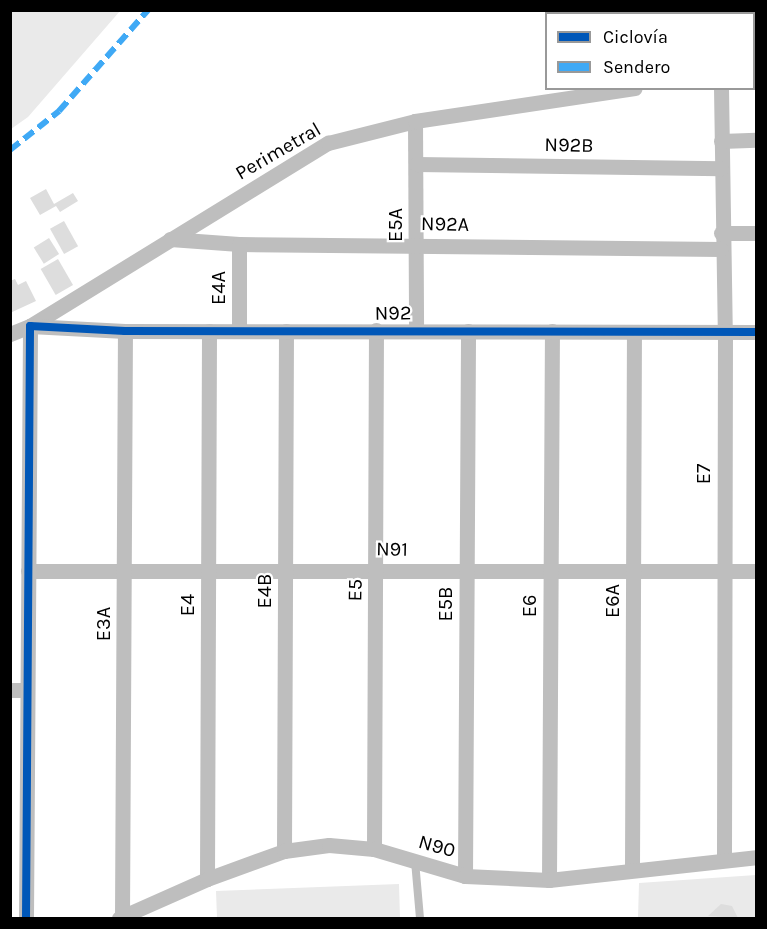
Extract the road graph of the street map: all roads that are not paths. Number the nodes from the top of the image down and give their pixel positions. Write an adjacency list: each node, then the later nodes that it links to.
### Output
1 (622, 90): 3 (street, Perimetral)
2 (721, 90): 5 (street, E7)
3 (415, 122): 6 (street, E5A); 9 (street, Perimetral)
4 (756, 140): 5 (street)
5 (721, 141): 7 (street, E7)
6 (416, 164): 7 (street, N92B); 12 (street, E5A)
7 (721, 168): 10 (street, E7)
8 (756, 233): 10 (street, N92A)
9 (170, 239): 11 (street, N92A); 13 (street, Perimetral)
10 (721, 241): 12 (street, N92A); 23 (street, E7)
11 (239, 244): 12 (street, N92A); 18 (street, E4A)
12 (416, 244): 14 (street, E5A)
13 (30, 326): 16 (street, N92); 25 (street, Perimetral); 27 (street)
14 (416, 329): 15 (street, N92); 20 (street, N92)
15 (376, 330): 19 (street, N92); 28 (street, E5)
16 (125, 331): 17 (street, N92); 30 (street, E3A)
17 (209, 331): 18 (street, N92); 31 (street, E4)
18 (239, 331): 19 (street, N92)
19 (286, 331): 32 (street, E4B)
20 (468, 331): 21 (street, N92); 33 (street, E5B)
21 (552, 331): 22 (street, N92); 34 (street, E6)
22 (634, 332): 23 (street, N92); 35 (street, E6A)
23 (725, 332): 24 (street, N92); 36 (street, E7)
24 (756, 332)
25 (10, 333)
26 (10, 526): 27 (street)
27 (27, 526): 29 (street)
28 (377, 569): 32 (street, N91); 33 (street, N91); 39 (street, E5)
29 (28, 571): 30 (street, N91); 38 (street)
30 (124, 571): 31 (street, N91); 49 (street, E3A)
31 (208, 571): 32 (street, N91); 46 (street, E4)
32 (285, 571): 40 (street, E4B)
33 (466, 571): 34 (street, N91); 45 (street, E5B)
34 (551, 571): 35 (street, N91); 47 (street, E6)
35 (633, 571): 36 (street, N91); 44 (street, E6A)
36 (724, 571): 37 (street, N91); 42 (street, E7)
37 (756, 571)
38 (18, 690): 48 (street)
39 (374, 849): 40 (street, N90); 43 (street, N90)
40 (284, 851): 46 (street, N90)
41 (756, 857): 42 (street, N90)
42 (724, 859): 44 (street, N90)
43 (415, 861): 45 (street, N90); 50 (lane)
44 (632, 870): 47 (street, N90)
45 (465, 876): 47 (street, N90)
46 (207, 879): 49 (street, N90)
47 (549, 880)
48 (26, 918)
49 (121, 918)
50 (420, 918)

